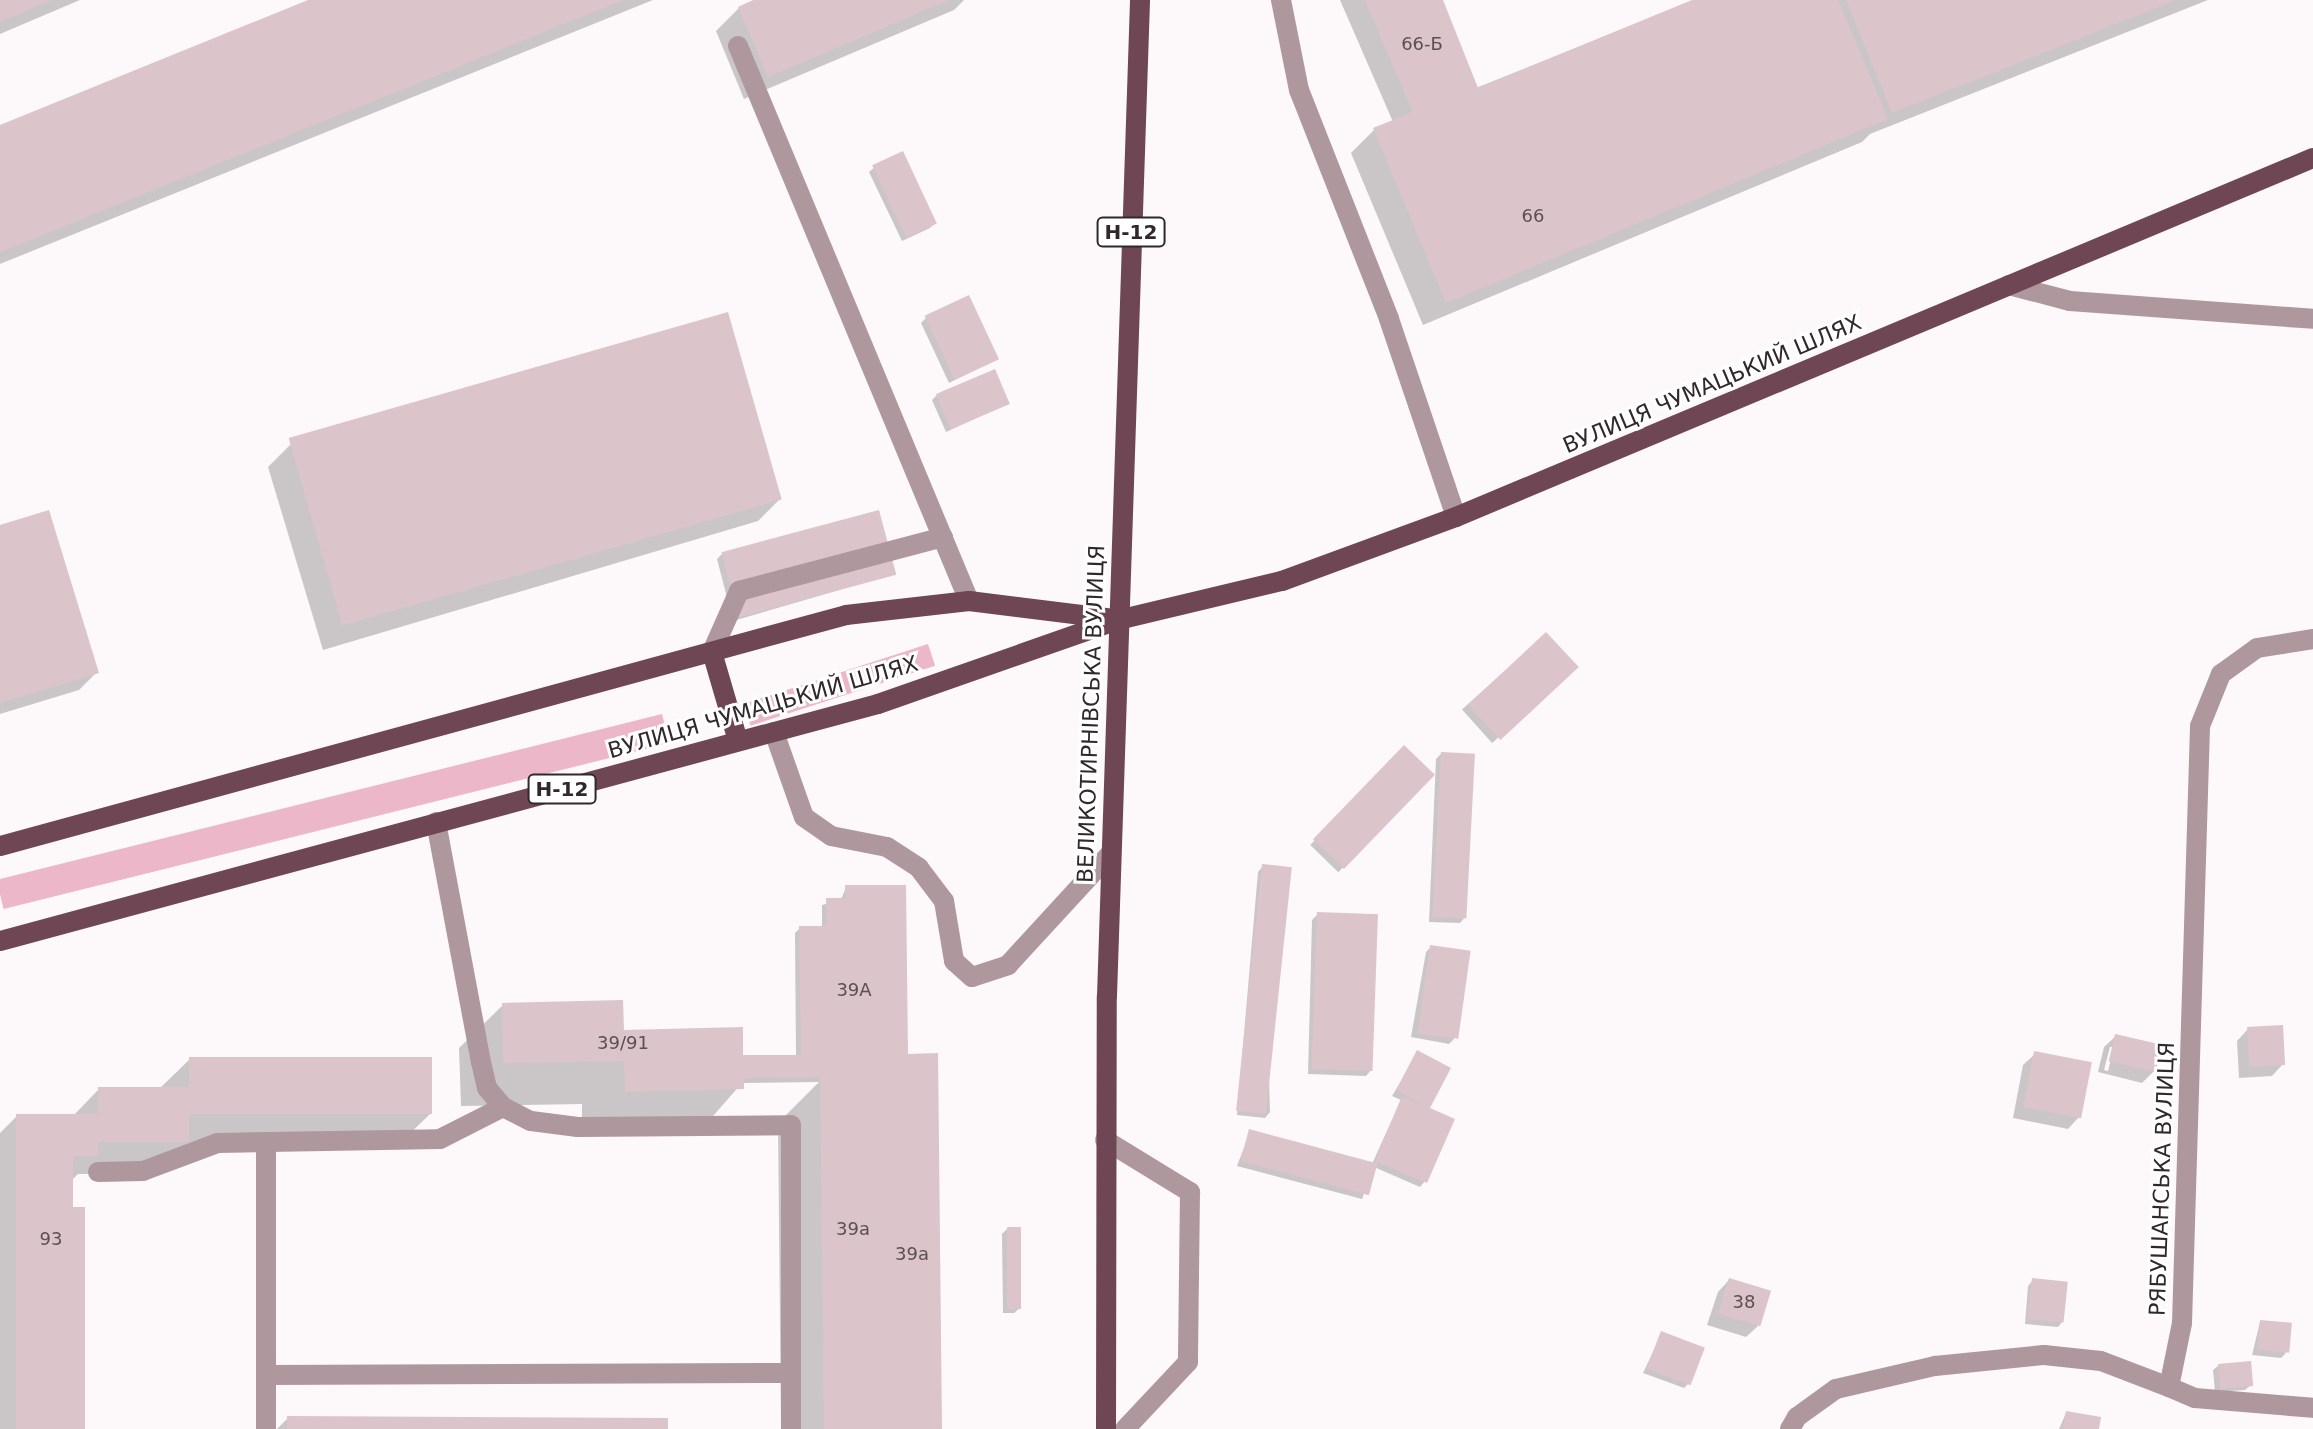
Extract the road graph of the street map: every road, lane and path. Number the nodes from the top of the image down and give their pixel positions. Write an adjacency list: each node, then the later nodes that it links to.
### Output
1 (1140, 0): 10 (main road, ВЕЛИКОТИРНІВСЬКА ВУЛИЦЯ / Н-12)
2 (1281, 0): 7 (street)
3 (738, 46): 8 (street)
4 (2313, 158): 5 (main road, ВУЛИЦЯ ЧУМАЦЬКИЙ ШЛЯХ)
5 (2009, 285): 6 (street); 7 (main road, ВУЛИЦЯ ЧУМАЦЬКИЙ ШЛЯХ)
6 (2313, 319)
7 (1456, 517): 10 (main road, ВУЛИЦЯ ЧУМАЦЬКИЙ ШЛЯХ)
8 (943, 537): 9 (street); 12 (street)
9 (969, 601): 10 (main road, ВУЛИЦЯ ЧУМАЦЬКИЙ ШЛЯХ); 12 (main road, ВУЛИЦЯ ЧУМАЦЬКИЙ ШЛЯХ)
10 (1118, 620): 13 (main road, ВУЛИЦЯ ЧУМАЦЬКИЙ ШЛЯХ / Н-12); 17 (main road, ВЕЛИКОТИРНІВСЬКА ВУЛИЦЯ)
11 (2313, 639): 25 (street, РЯБУШАНСЬКА ВУЛИЦЯ)
12 (712, 652): 14 (main road); 16 (main road, ВУЛИЦЯ ЧУМАЦЬКИЙ ШЛЯХ)
13 (774, 732): 14 (main road, ВУЛИЦЯ ЧУМАЦЬКИЙ ШЛЯХ / Н-12); 17 (street)
14 (738, 741): 15 (main road, ВУЛИЦЯ ЧУМАЦЬКИЙ ШЛЯХ / Н-12)
15 (436, 822): 18 (main road, ВУЛИЦЯ ЧУМАЦЬКИЙ ШЛЯХ / Н-12); 19 (street)
16 (0, 846)
17 (1111, 853): 20 (main road, ВЕЛИКОТИРНІВСЬКА ВУЛИЦЯ)
18 (0, 941)
19 (503, 1107): 21 (street); 23 (street)
20 (1105, 1140): 29 (main road, ВЕЛИКОТИРНІВСЬКА ВУЛИЦЯ); 30 (street)
21 (266, 1142): 22 (street); 24 (street)
22 (98, 1172)
23 (790, 1373): 24 (street); 28 (street)
24 (266, 1375): 27 (street)
25 (2169, 1387): 26 (street); 31 (street)
26 (2313, 1408)
27 (266, 1429)
28 (791, 1429)
29 (1106, 1429)
30 (1125, 1429)
31 (1790, 1429)

